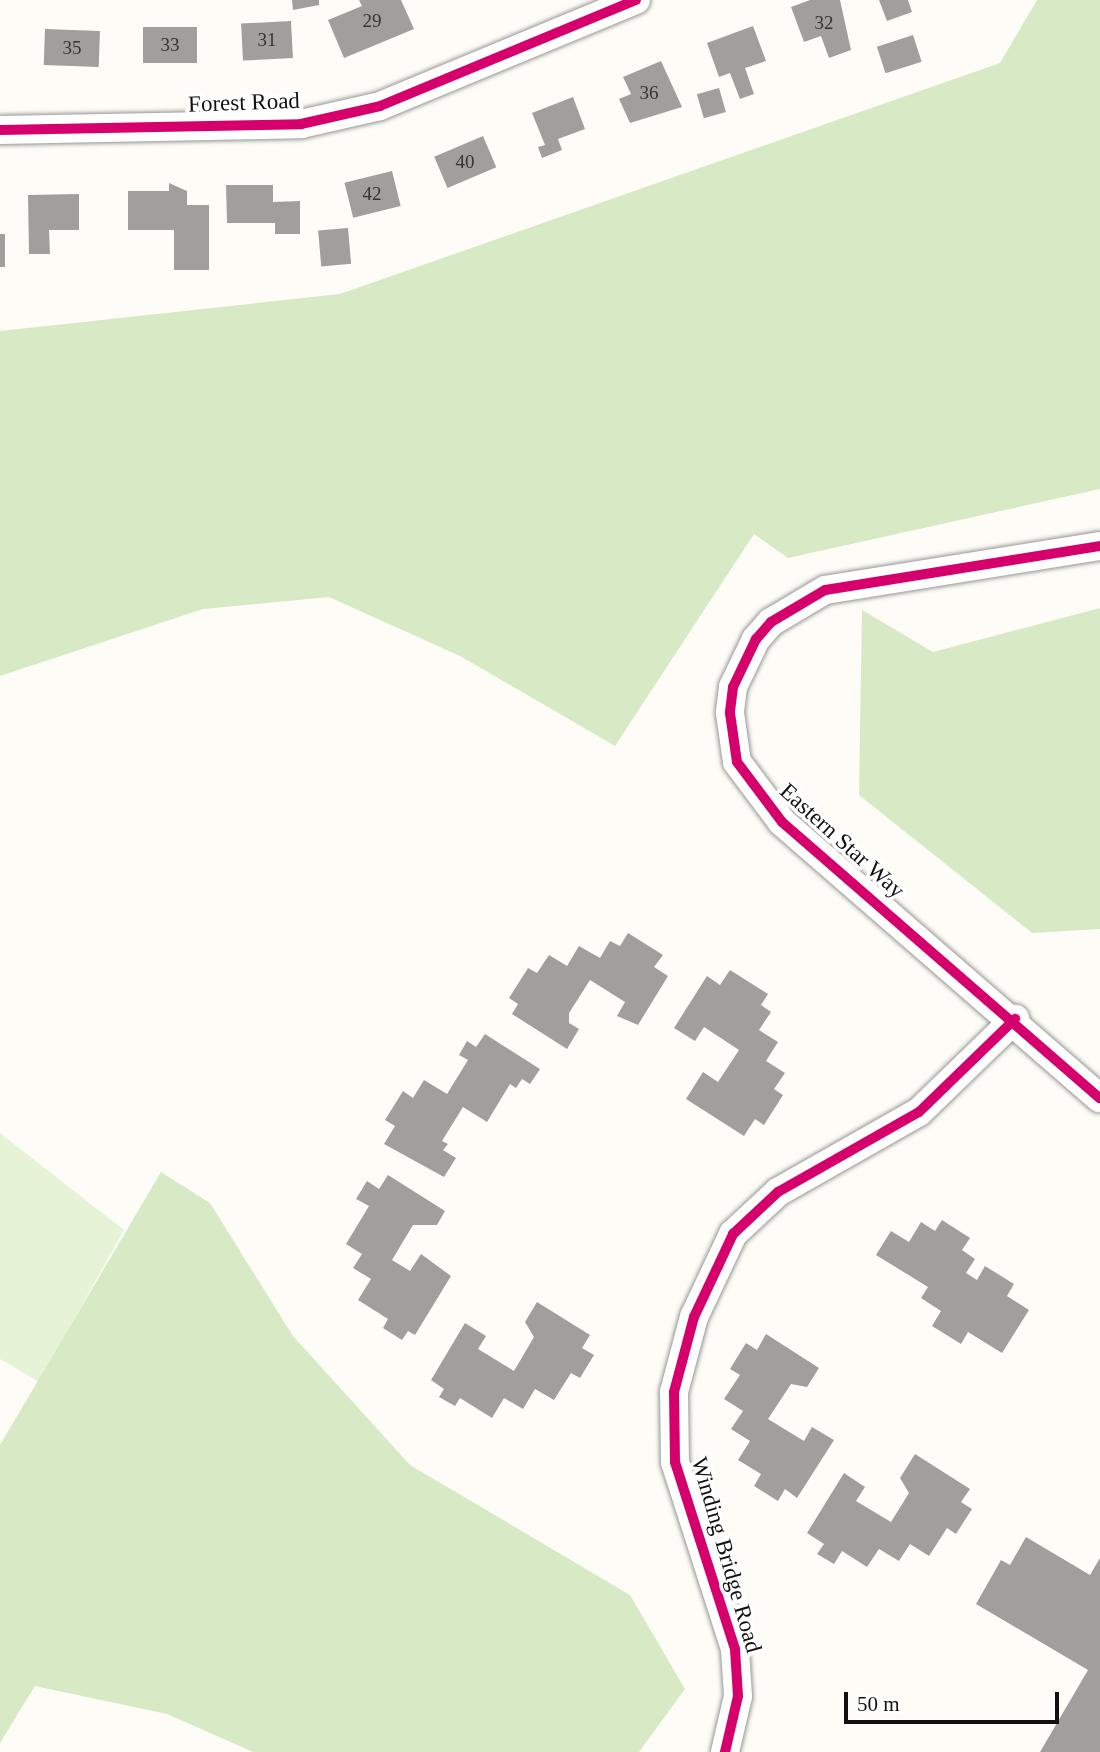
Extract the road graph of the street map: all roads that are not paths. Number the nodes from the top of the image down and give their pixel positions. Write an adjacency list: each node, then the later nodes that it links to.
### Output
1 (636, 0): 2 (street, Forest Road)
2 (0, 131)
3 (1100, 546): 4 (street, Eastern Star Way)
4 (1015, 1019): 5 (street, Eastern Star Way); 6 (street, Winding Bridge Road)
5 (1100, 1098)
6 (725, 1752)

